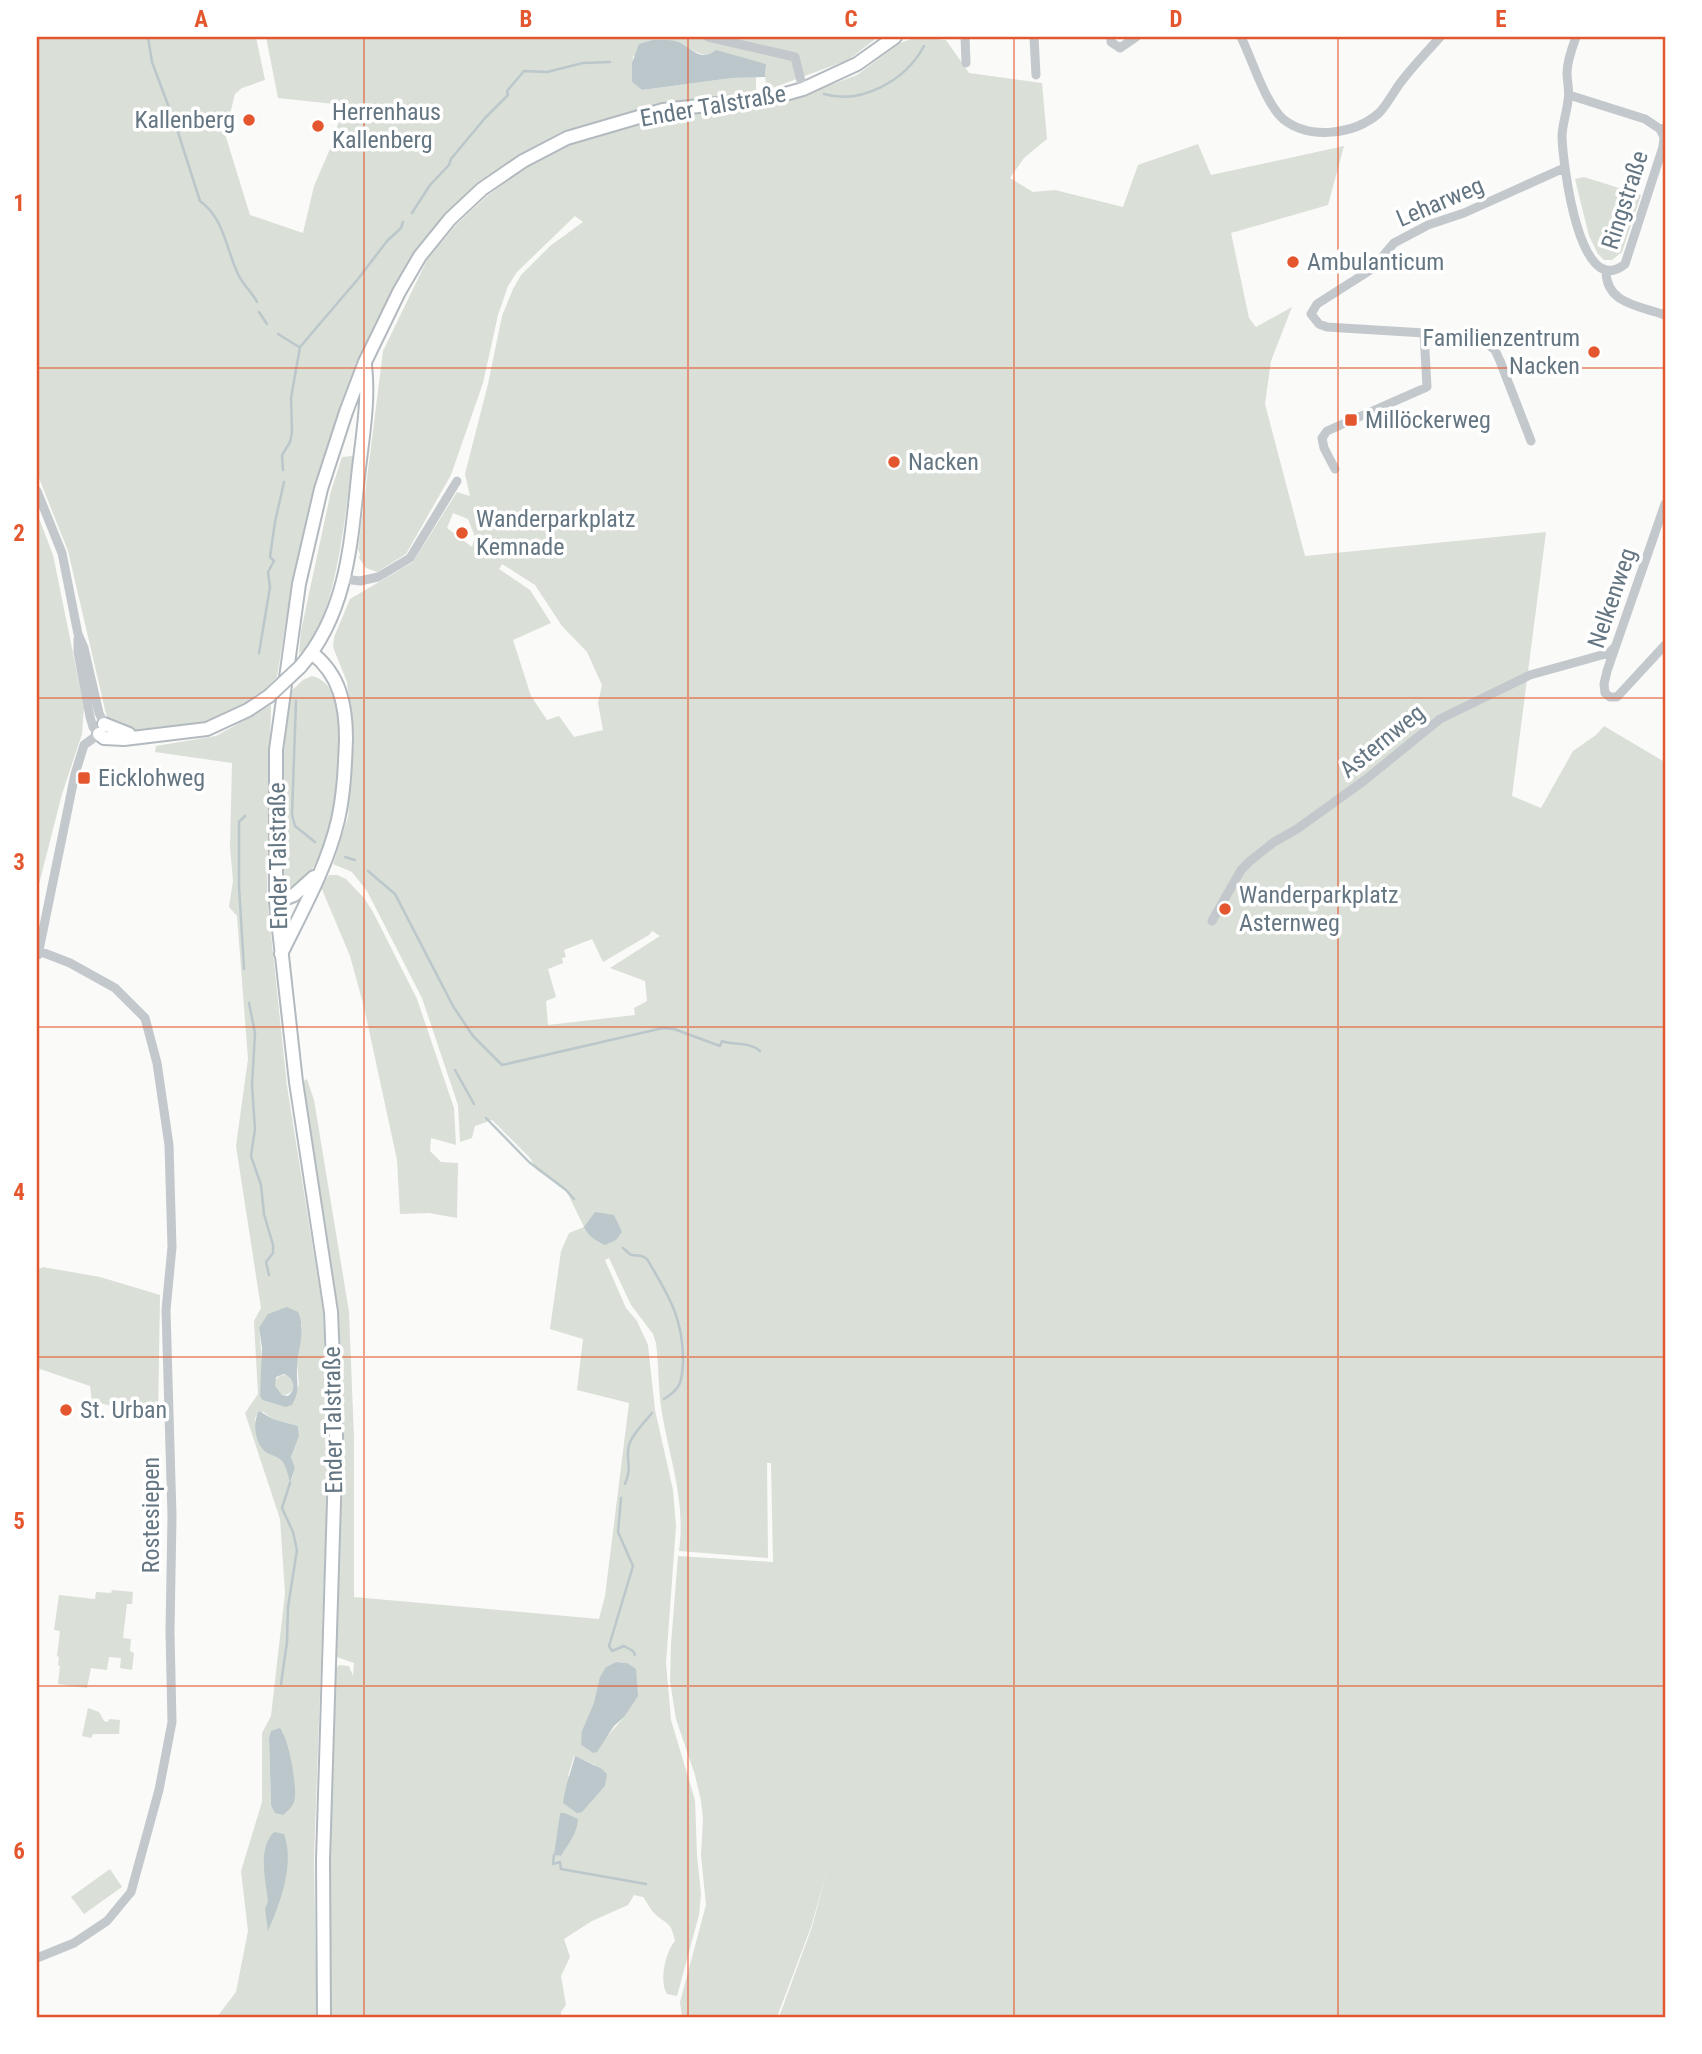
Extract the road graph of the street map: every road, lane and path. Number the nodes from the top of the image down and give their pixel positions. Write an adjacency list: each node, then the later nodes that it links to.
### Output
1 (708, 37): 12 (street)
2 (895, 37): 12 (main road, Ender Talstraße)
3 (965, 37): 10 (street)
4 (1034, 37): 11 (street)
5 (1111, 37): 6 (street)
6 (1136, 37)
7 (1241, 37): 8 (street)
8 (1440, 37)
9 (1576, 37): 13 (street, Ringstraße)
10 (966, 63)
11 (1036, 75)
12 (803, 89): 19 (main road, Ender Talstraße)
13 (1569, 95): 14 (street); 15 (street, Ringstraße)
14 (1663, 128): 16 (street, Ringstraße)
15 (1564, 168): 16 (street, Ringstraße); 18 (street, Leharweg)
16 (1606, 271): 17 (street, Ringstraße)
17 (1665, 315)
18 (1424, 333): 20 (street); 21 (street)
19 (365, 362): 25 (main road); 31 (main road, Ender Talstraße)
20 (1531, 441)
21 (1335, 469)
22 (457, 481): 25 (street)
23 (37, 491): 29 (street)
24 (1665, 504): 27 (street, Nelkenweg)
25 (345, 579): 28 (main road)
26 (1665, 645): 27 (street, Nelkenweg)
27 (1615, 647): 32 (street, Asternweg)
28 (312, 653): 29 (main road, bridge); 30 (main road)
29 (101, 729): 33 (street)
30 (321, 869): 31 (main road); 34 (main road)
31 (276, 902): 34 (main road, Ender Talstraße)
32 (1212, 920)
33 (38, 953): 35 (street, Rostesiepen)
34 (281, 954): 36 (main road, Ender Talstraße)
35 (37, 1958)
36 (324, 2017)

